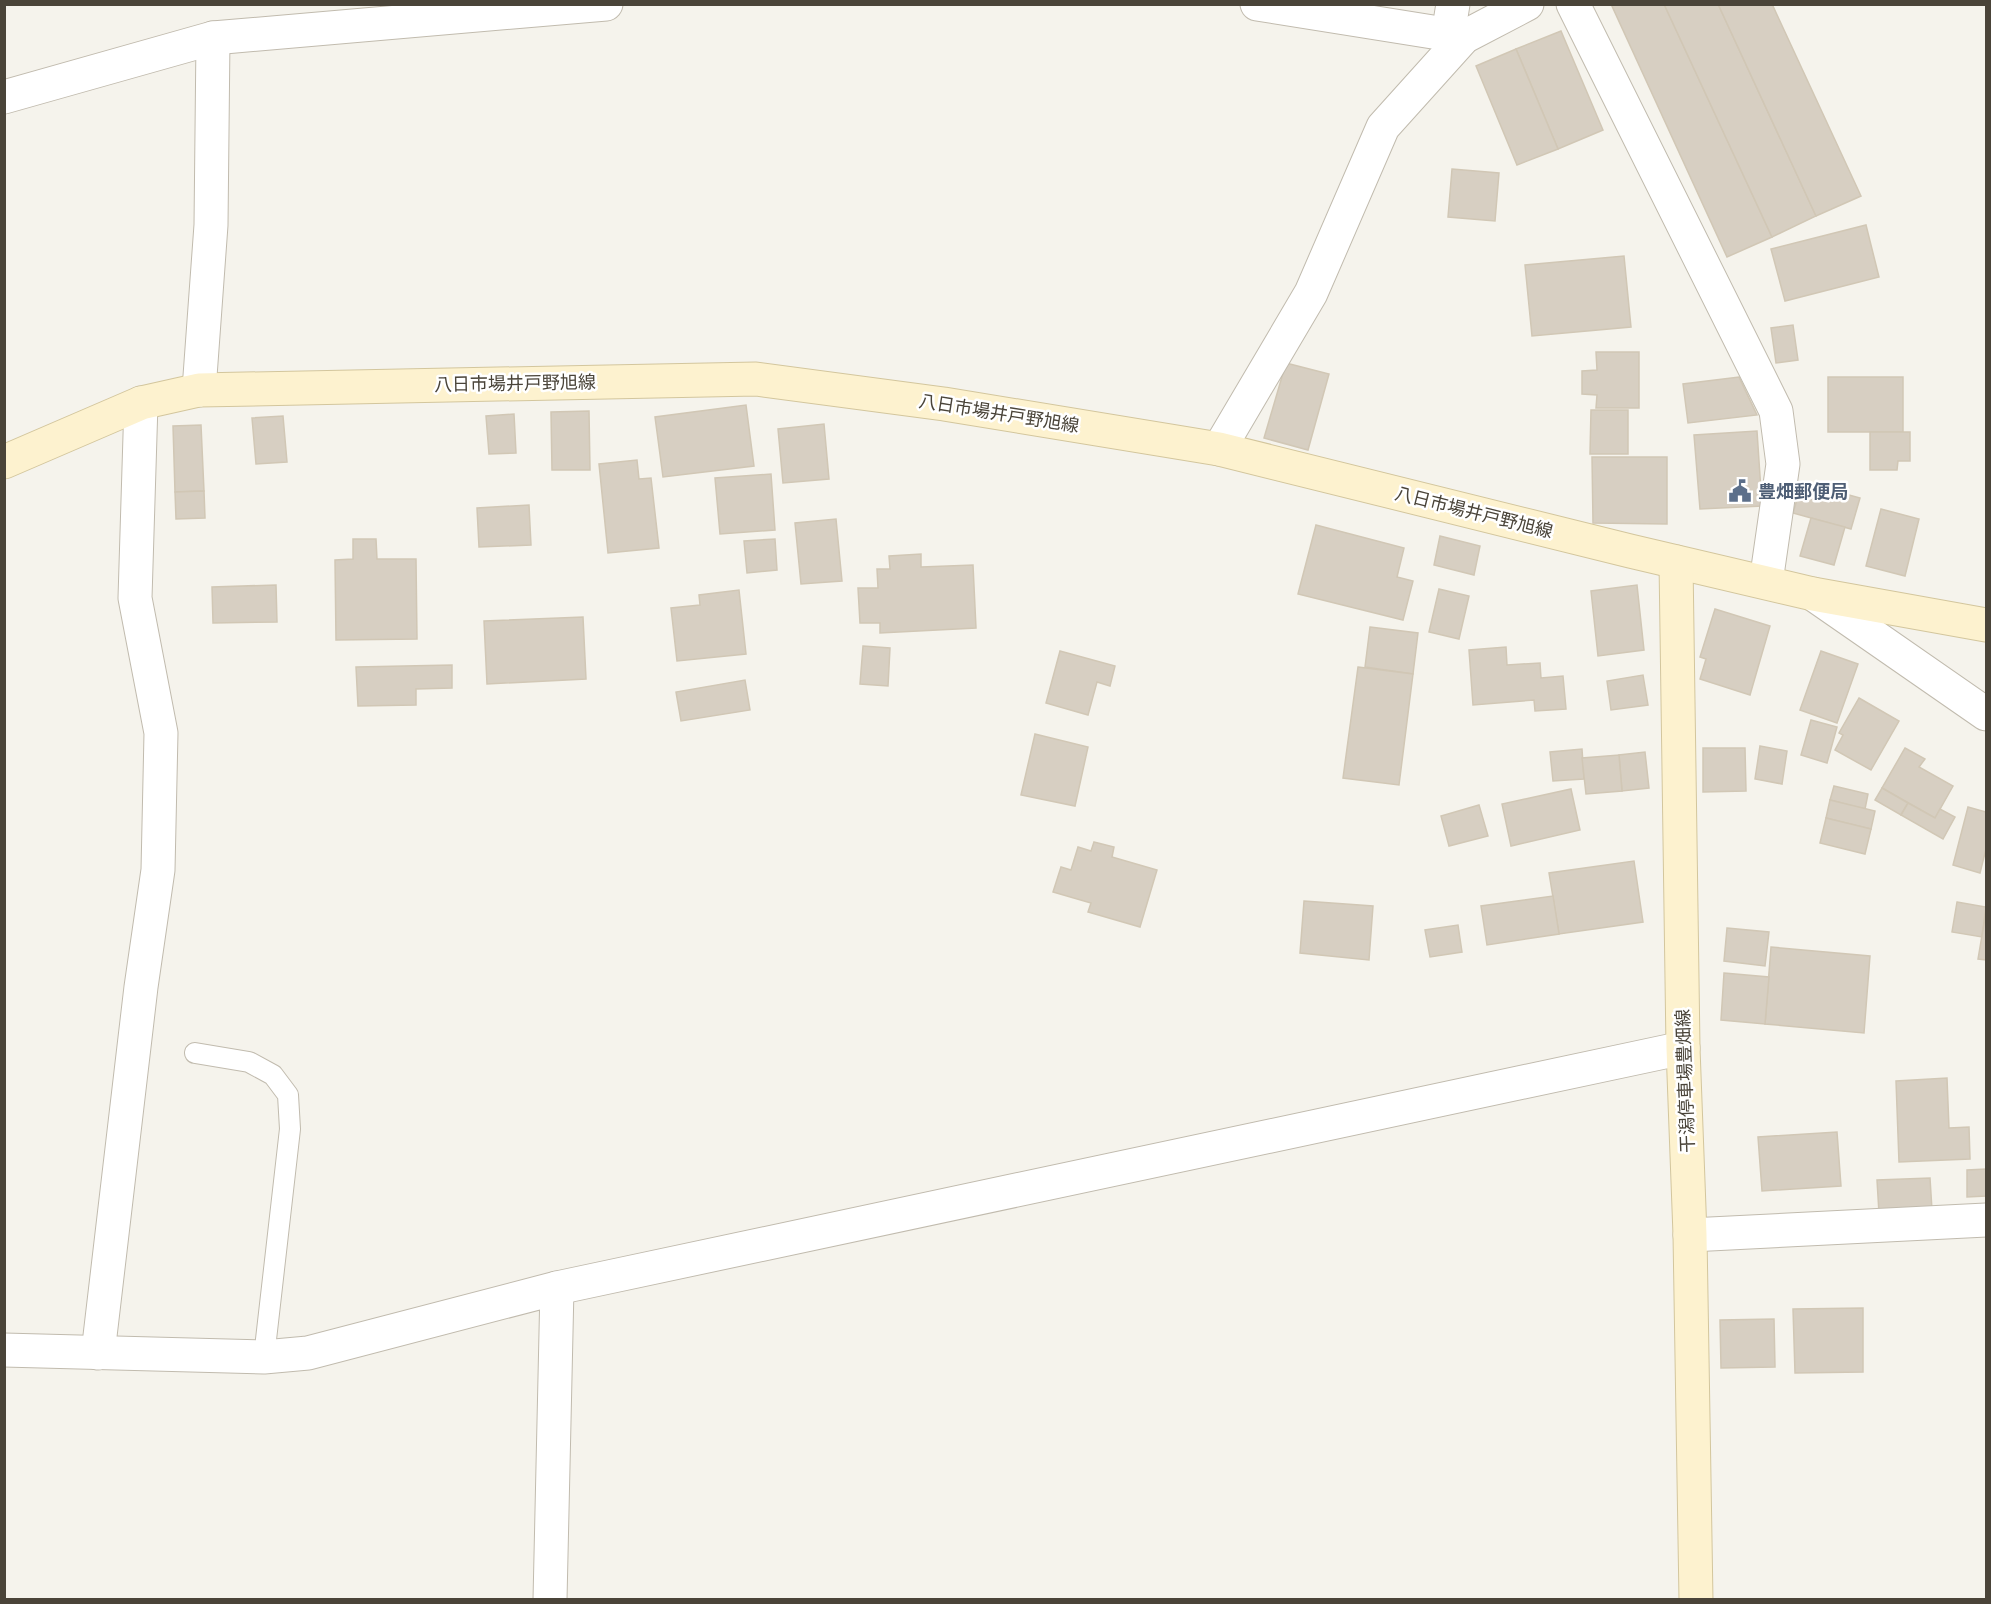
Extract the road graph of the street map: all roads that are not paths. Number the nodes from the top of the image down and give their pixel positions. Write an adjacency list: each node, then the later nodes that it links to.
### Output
1 (606, 4): 6 (street)
2 (1257, 4): 5 (street)
3 (1527, 4): 5 (street)
4 (1572, 4): 13 (street)
5 (1455, 25): 10 (street)
6 (213, 38): 7 (street); 8 (street)
7 (4, 96)
8 (199, 390): 9 (main road, 八日市場井戸野旭線); 10 (main road, 八日市場井戸野旭線)
9 (141, 403): 11 (main road, 八日市場井戸野旭線); 23 (street)
10 (1219, 449): 12 (main road, 八日市場井戸野旭線)
11 (4, 462)
12 (1676, 562): 13 (main road, 八日市場井戸野旭線); 17 (main road, 干潟停車場豊畑線)
13 (1766, 582): 14 (main road, 八日市場井戸野旭線)
14 (1813, 594): 15 (main road, 八日市場井戸野旭線); 16 (street)
15 (1986, 626)
16 (1986, 714)
17 (1683, 1048): 20 (main road, 干潟停車場豊畑線); 21 (street)
18 (195, 1053): 24 (lane)
19 (1986, 1220): 20 (street)
20 (1690, 1235): 26 (main road, 干潟停車場豊畑線)
21 (556, 1288): 24 (street); 25 (street)
22 (4, 1350): 23 (street)
23 (98, 1353): 24 (street)
24 (264, 1357)
25 (550, 1599)
26 (1696, 1599)

